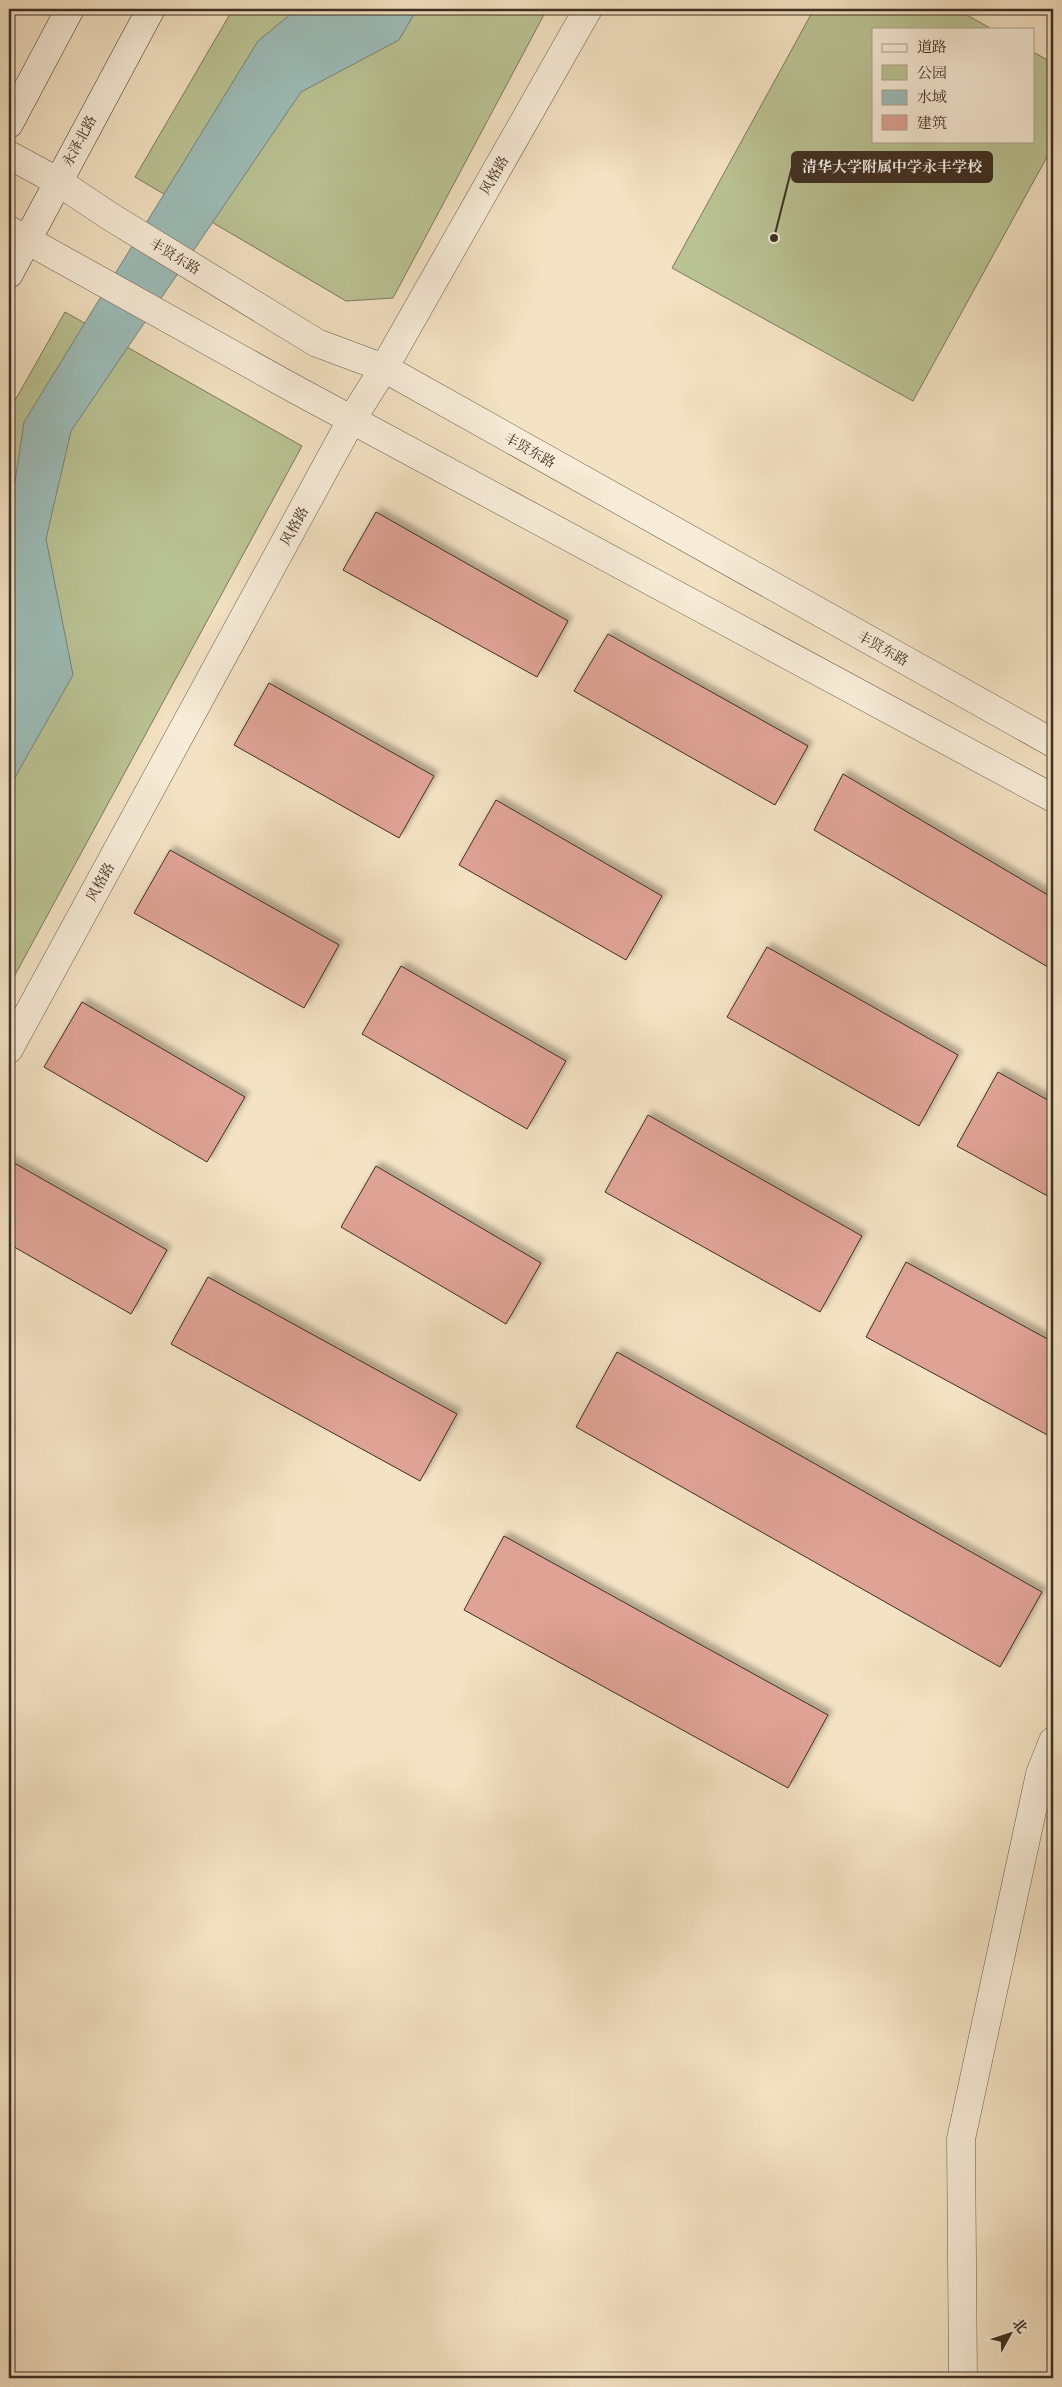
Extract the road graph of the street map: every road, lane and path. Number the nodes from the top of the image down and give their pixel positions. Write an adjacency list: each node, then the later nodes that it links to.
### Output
1 (70, 9): 4 (street)
2 (151, 9): 6 (street, 永泽北路)
3 (588, 9): 9 (street, 风格路)
4 (9, 124)
5 (9, 155): 6 (street, 丰贤东路)
6 (57, 181): 7 (street, 永泽北路); 9 (street, 丰贤东路)
7 (18, 235): 8 (street, 永泽北路); 10 (street)
8 (9, 274)
9 (384, 368): 10 (street, 风格路); 11 (street, 丰贤东路)
10 (352, 419): 12 (street); 13 (street, 风格路)
11 (1053, 743)
12 (1053, 798)
13 (9, 1049)
14 (1053, 1741): 15 (street)
15 (963, 2378)

